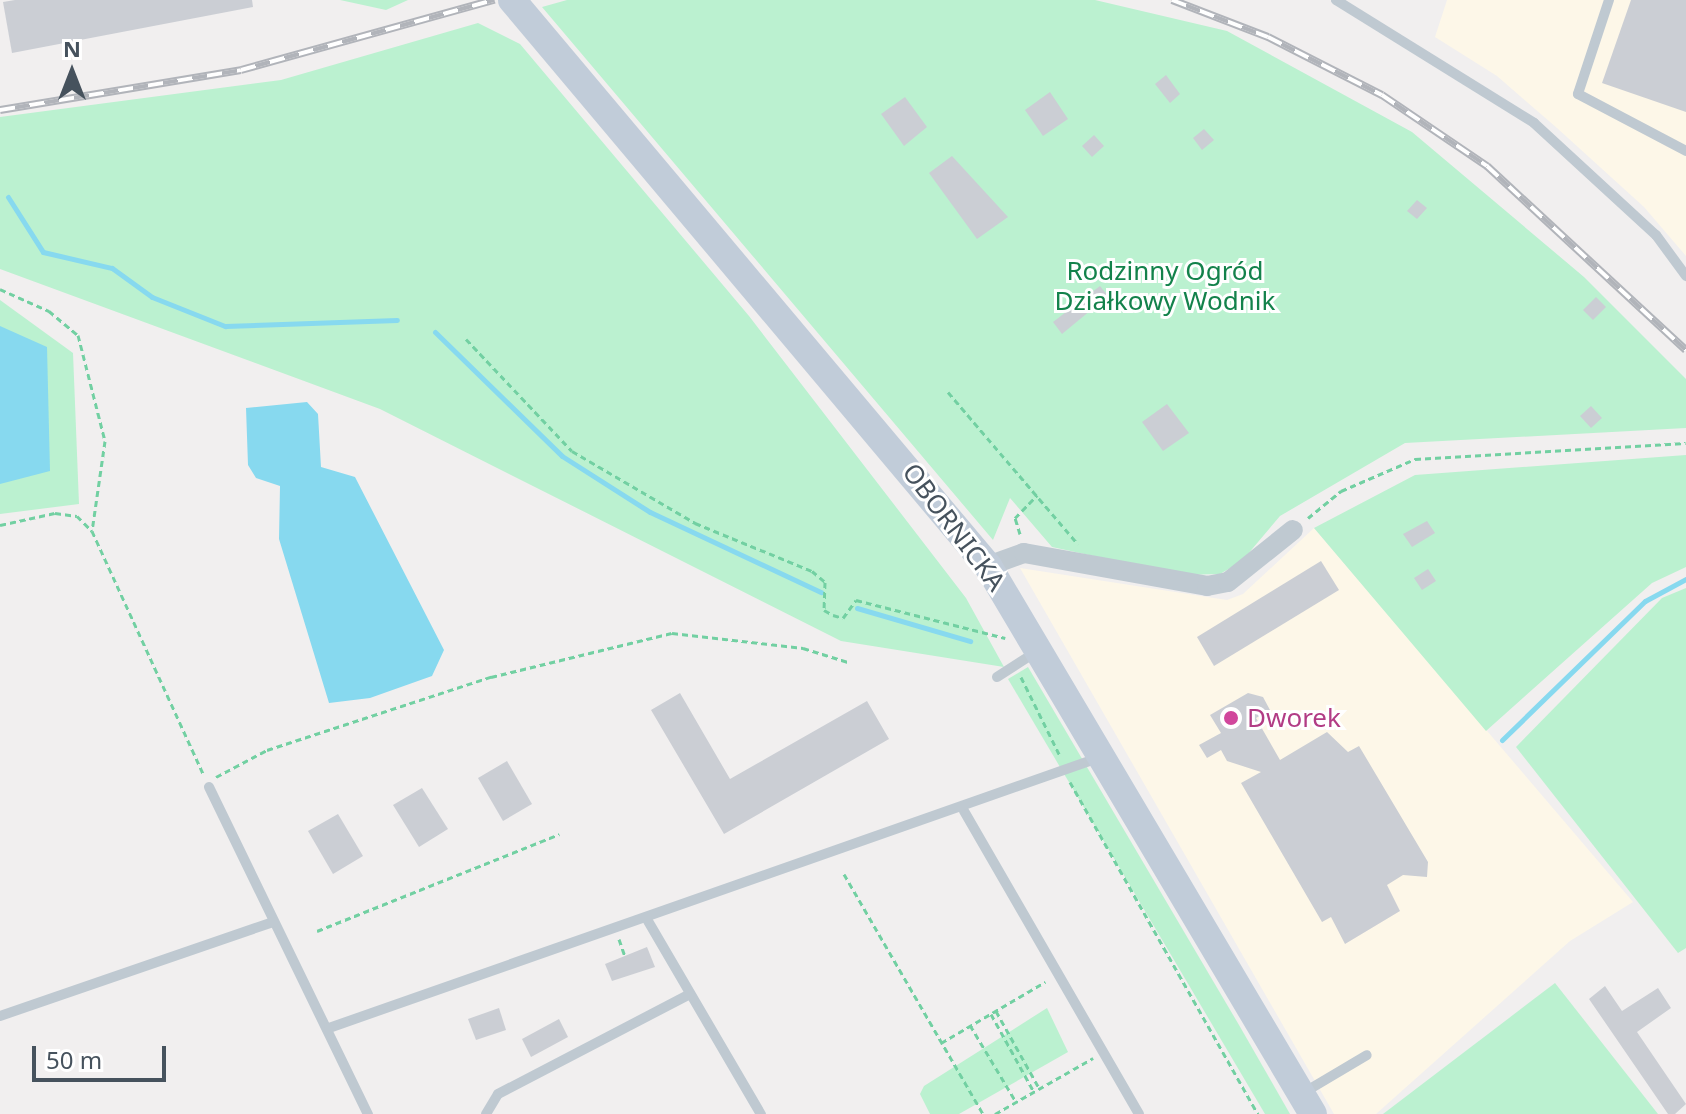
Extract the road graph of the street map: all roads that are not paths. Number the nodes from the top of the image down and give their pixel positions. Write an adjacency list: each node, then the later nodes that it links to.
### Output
1 (512, 0): 7 (main road, OBORNICKA)
2 (1336, 0): 5 (lane)
3 (1609, 0): 4 (lane)
4 (1686, 151)
5 (1686, 276)
6 (1293, 530): 7 (street)
7 (988, 566): 8 (main road, OBORNICKA)
8 (1040, 648): 9 (lane); 10 (main road, OBORNICKA)
9 (997, 677)
10 (1104, 756): 12 (lane); 19 (main road, OBORNICKA)
11 (209, 787): 14 (lane)
12 (964, 811): 13 (lane); 23 (lane)
13 (648, 921): 15 (lane); 17 (lane)
14 (273, 922): 16 (lane); 17 (lane)
15 (690, 994): 21 (lane); 22 (lane)
16 (0, 1016)
17 (329, 1028): 20 (lane)
18 (1367, 1055): 19 (lane)
19 (1307, 1104)
20 (368, 1114)
21 (486, 1114)
22 (761, 1114)
23 (1139, 1114)

